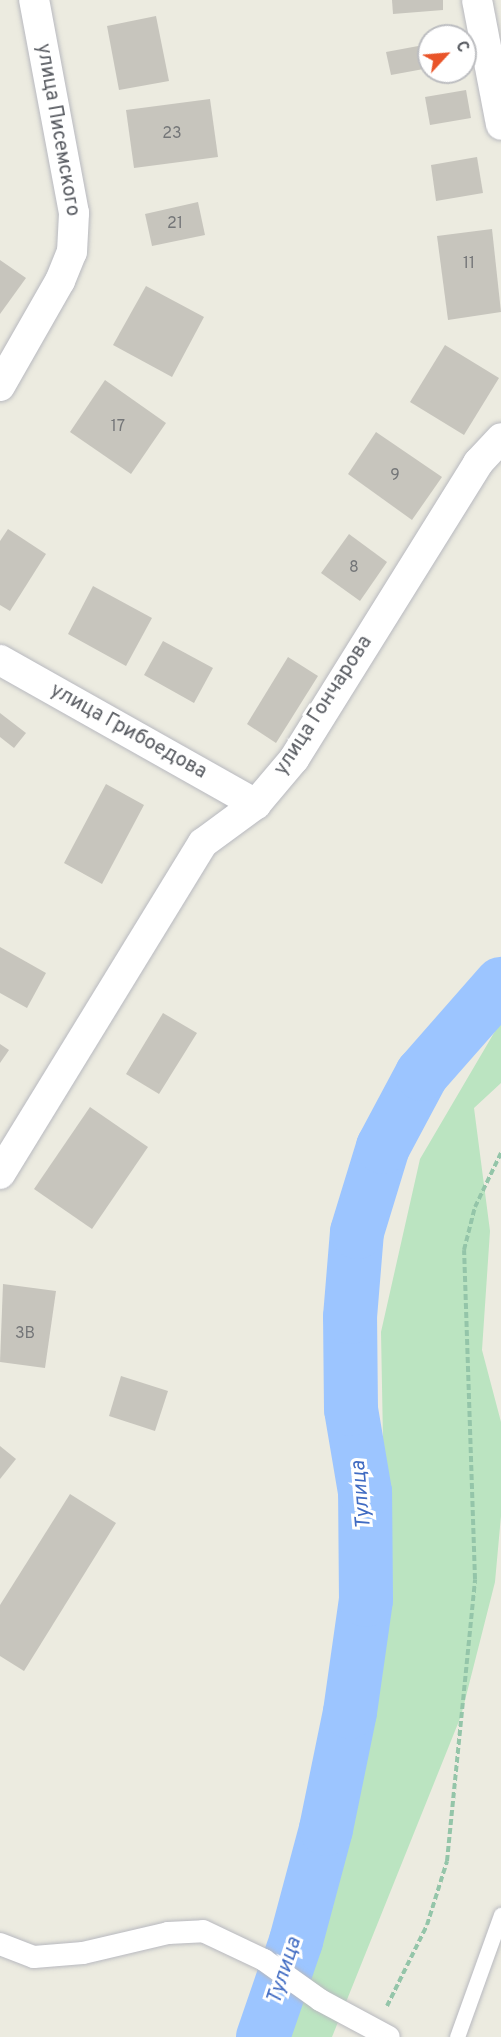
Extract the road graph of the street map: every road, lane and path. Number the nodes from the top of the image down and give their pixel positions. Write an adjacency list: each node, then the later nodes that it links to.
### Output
1 (34, 0): 4 (street, улица Писемского)
2 (477, 0): 3 (street)
3 (501, 125)
4 (0, 386)
5 (501, 438): 7 (street, улица Гончарова)
6 (0, 660): 7 (street, улица Грибоедова)
7 (256, 804): 9 (street, улица Гончарова)
8 (501, 1153): 12 (path)
9 (0, 1174)
10 (501, 1916): 13 (lane)
11 (0, 1944): 12 (street)
12 (384, 2035)
13 (457, 2037)

